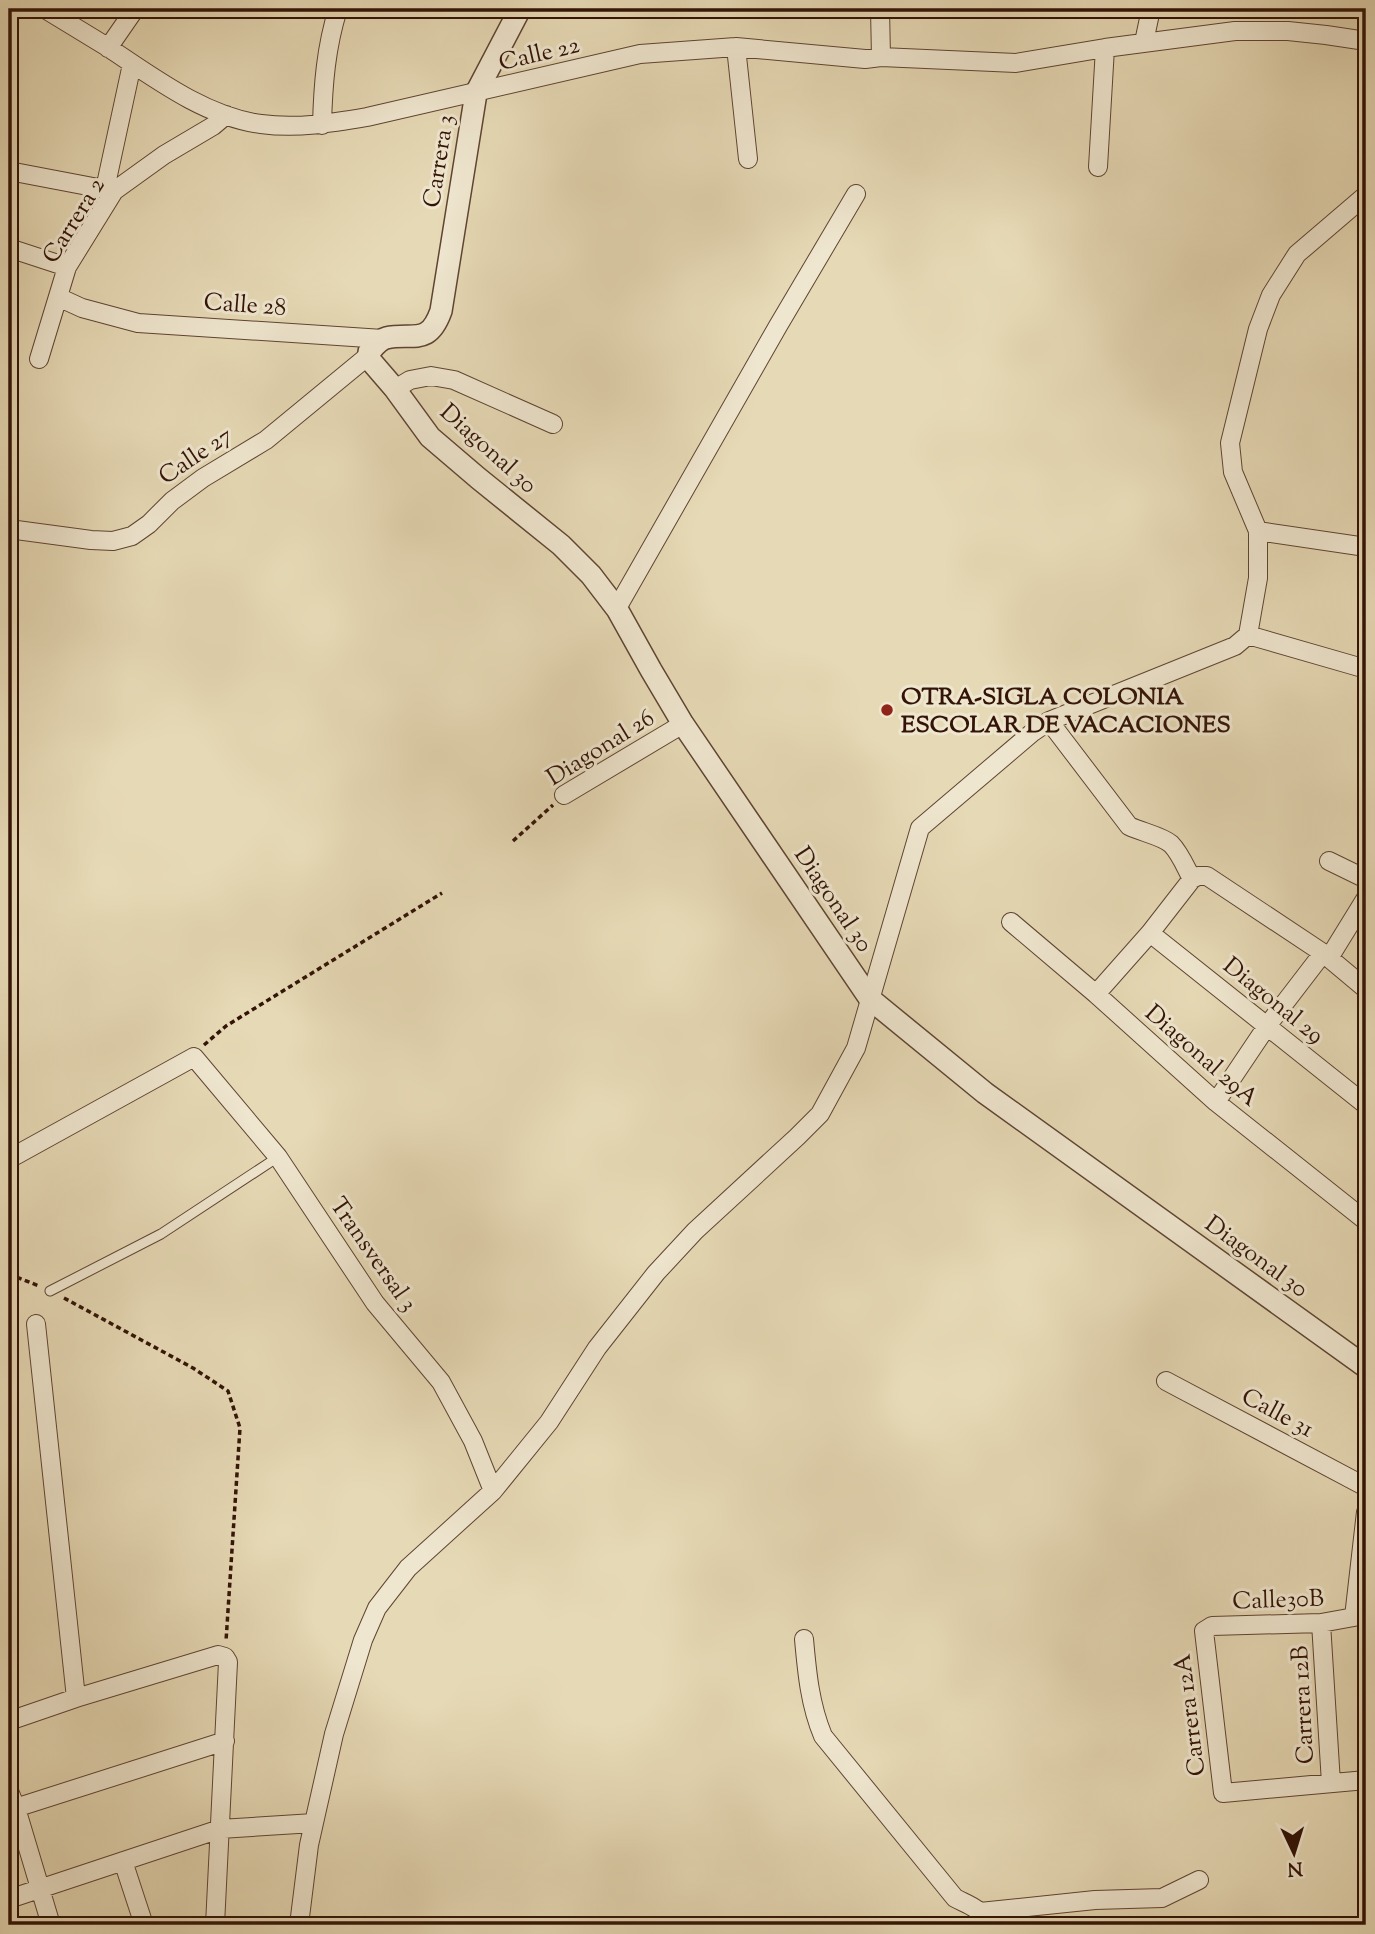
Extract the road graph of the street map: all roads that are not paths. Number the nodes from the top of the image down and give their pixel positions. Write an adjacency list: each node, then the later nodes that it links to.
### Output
1 (45, 9): 10 (street, Calle 22)
2 (135, 9): 10 (street)
3 (338, 9): 16 (street)
4 (520, 9): 14 (street, Carrera 3)
5 (880, 9): 12 (street)
6 (1151, 9): 8 (street)
7 (1366, 41): 8 (street, Calle 22)
8 (1144, 42): 11 (street, Calle 22)
9 (736, 47): 12 (street, Calle 22); 14 (street, Calle 22); 17 (street)
10 (108, 48): 13 (street, Calle 22)
11 (1105, 48): 12 (street, Calle 22); 18 (street)
12 (881, 57)
13 (132, 65): 15 (street, Calle 22); 20 (street)
14 (476, 93): 16 (street, Calle 22); 26 (street, Carrera 3)
15 (226, 116): 16 (street, Calle 22); 20 (street, Carrera 2)
16 (323, 125)
17 (748, 159)
18 (1098, 167)
19 (9, 171): 20 (street)
20 (110, 190): 24 (street, Carrera 2)
21 (856, 194): 35 (street)
22 (1366, 195): 33 (street)
23 (9, 248): 24 (street)
24 (67, 267): 25 (street, Carrera 2)
25 (58, 297): 27 (street, Calle 28); 29 (street, Carrera 2)
26 (430, 329): 27 (street, Calle 28)
27 (383, 339): 28 (street, Calle 27)
28 (368, 356): 30 (street, Diagonal 30); 32 (street, Calle 27)
29 (39, 359)
30 (395, 389): 31 (street); 35 (street, Diagonal 30)
31 (553, 424)
32 (9, 529)
33 (1258, 531): 34 (street); 36 (street)
34 (1366, 547)
35 (617, 608): 39 (street, Diagonal 30)
36 (1248, 635): 37 (street); 38 (street)
37 (1366, 669)
38 (1049, 722): 42 (street); 50 (street)
39 (683, 724): 40 (street, Diagonal 26); 50 (street, Diagonal 30)
40 (564, 795)
41 (1329, 861): 43 (street)
42 (1199, 878): 46 (street); 47 (street)
43 (1366, 879)
44 (1366, 898): 47 (street)
45 (1011, 922): 49 (street, Diagonal 29A)
46 (1150, 933): 49 (street); 51 (street, Diagonal 29)
47 (1326, 955): 48 (street); 51 (street)
48 (1366, 989)
49 (1096, 994): 52 (street, Diagonal 29A)
50 (870, 999): 59 (street, Diagonal 30); 62 (street)
51 (1267, 1026): 52 (street); 53 (street, Diagonal 29)
52 (1216, 1102): 56 (street, Diagonal 29A)
53 (1366, 1105)
54 (278, 1157): 55 (street, Transversal 3); 57 (lane); 62 (street, Transversal 3)
55 (9, 1159)
56 (1366, 1221)
57 (50, 1291)
58 (36, 1324): 68 (street)
59 (1366, 1367)
60 (1166, 1381): 61 (street, Calle 31)
61 (1366, 1487)
62 (493, 1491): 74 (street)
63 (1366, 1512): 64 (street)
64 (1360, 1622): 65 (street, Calle30B)
65 (1321, 1623): 66 (street, Calle30B); 72 (street, Carrera 12B)
66 (1204, 1631): 72 (street, Carrera 12A)
67 (804, 1639): 80 (street)
68 (76, 1698): 69 (street); 70 (street)
69 (9, 1721)
70 (225, 1741): 73 (street); 75 (street)
71 (1366, 1780): 72 (street)
72 (1331, 1783)
73 (11, 1803): 78 (street)
74 (314, 1823): 75 (street); 84 (street)
75 (220, 1829): 76 (street); 83 (street)
76 (123, 1861): 78 (street); 82 (street)
77 (1199, 1880): 80 (street)
78 (39, 1889): 79 (street); 81 (street)
79 (9, 1899)
80 (983, 1919)
81 (51, 1925)
82 (144, 1925)
83 (215, 1925)
84 (299, 1925)

